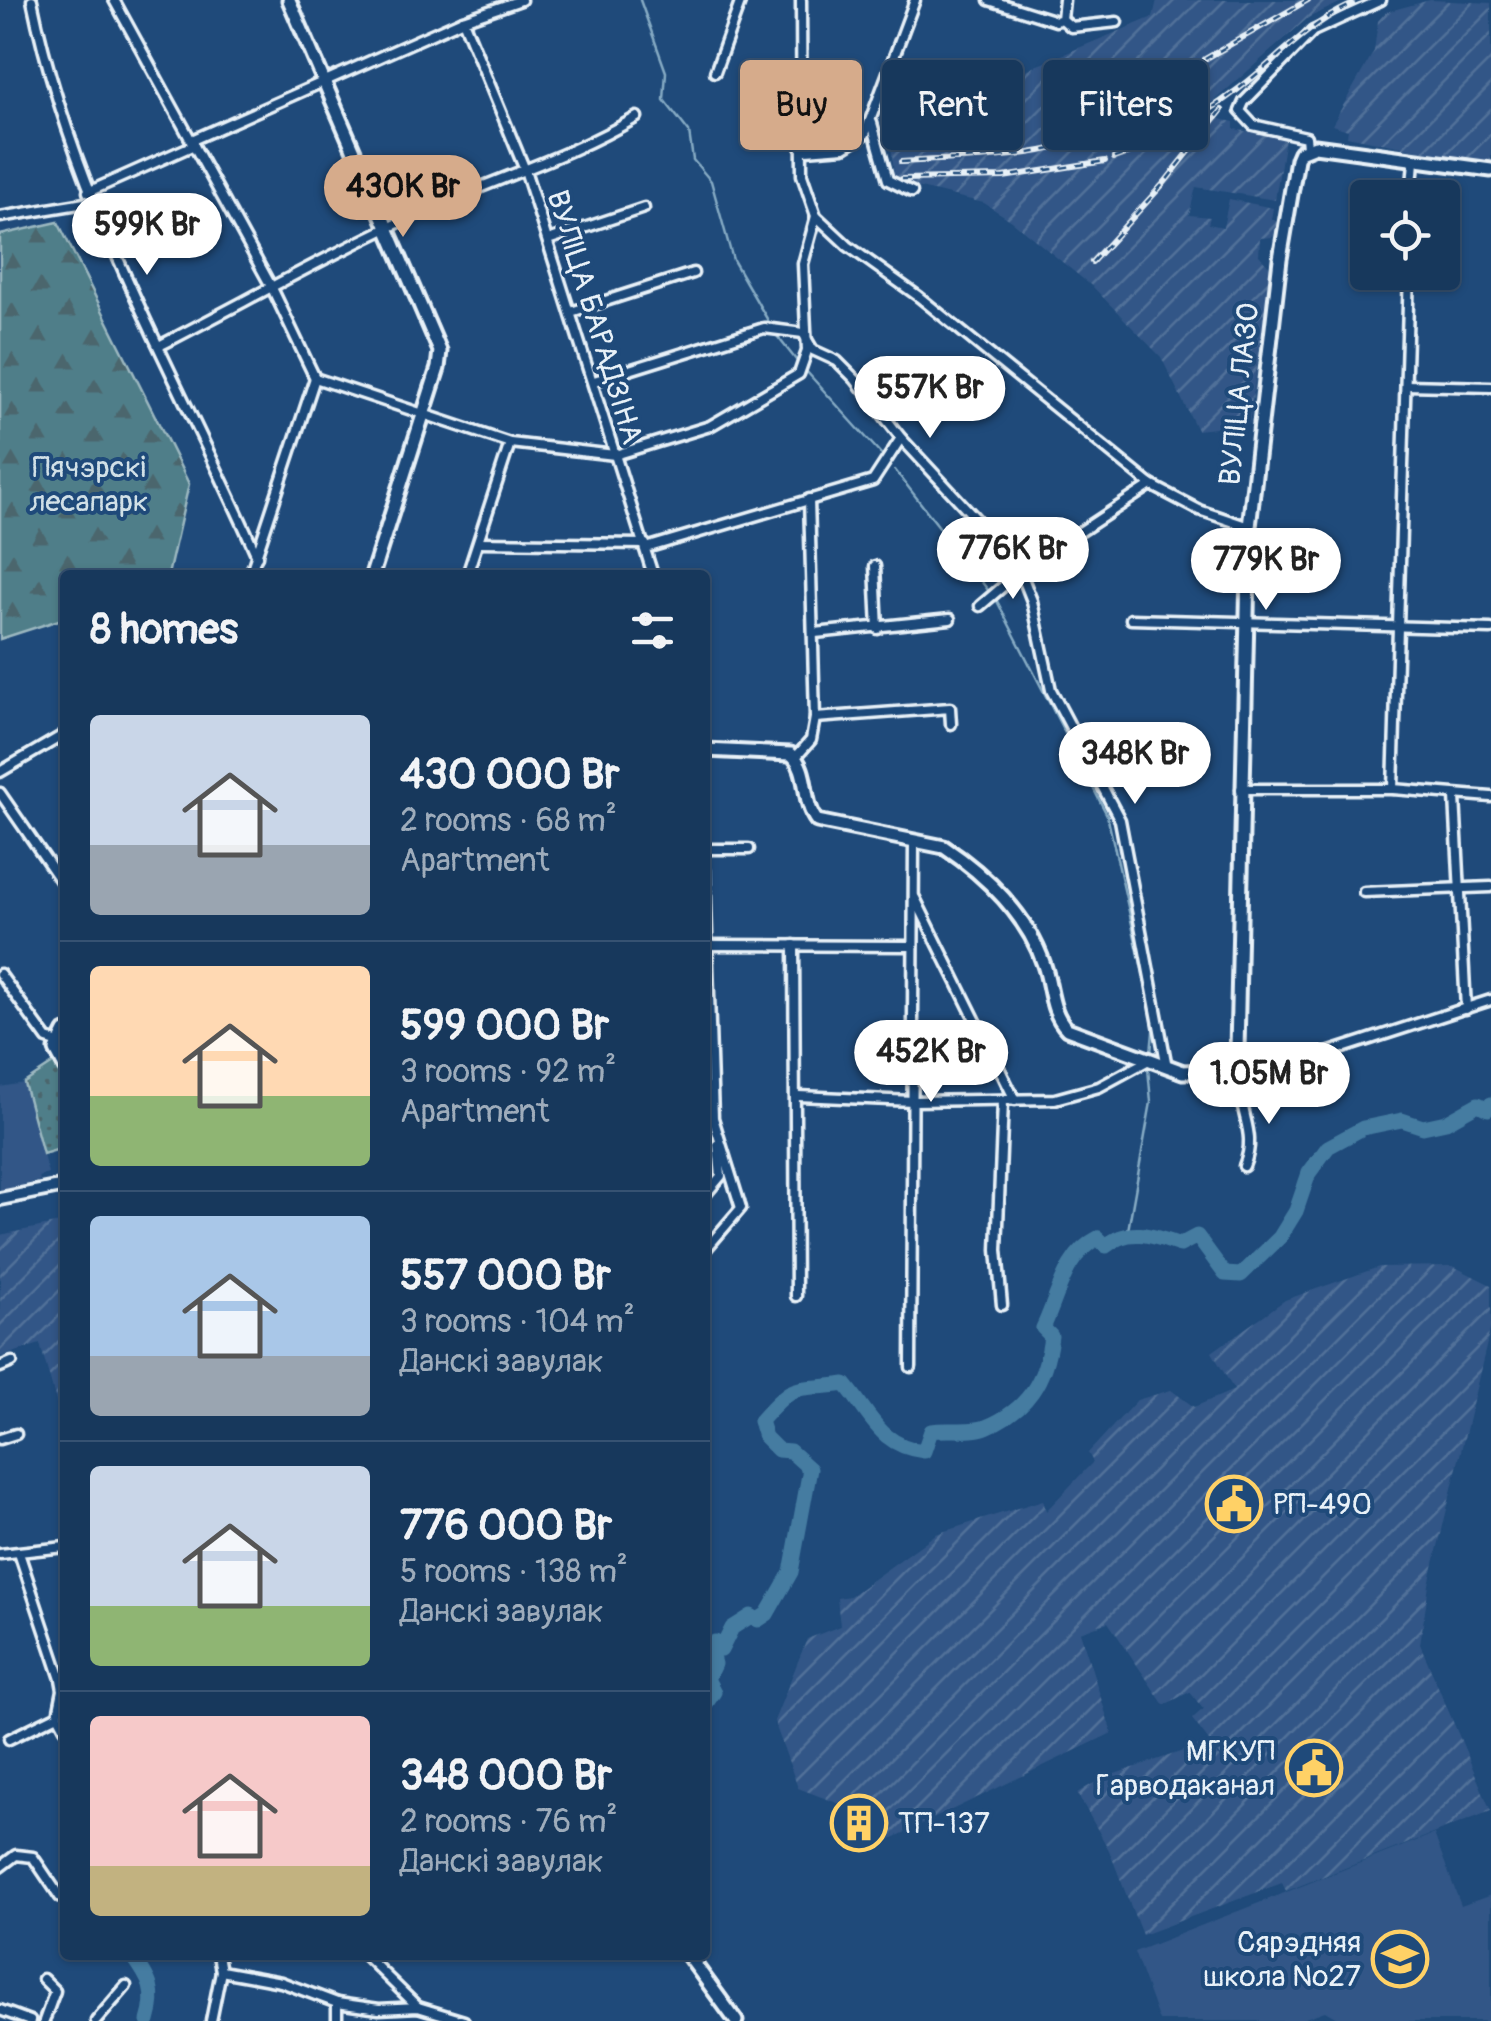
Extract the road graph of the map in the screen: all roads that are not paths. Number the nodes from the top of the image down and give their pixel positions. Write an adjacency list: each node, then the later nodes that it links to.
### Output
1 (32, 0): 27 (street)
2 (114, 0): 20 (street)
3 (289, 0): 16 (main road)
4 (521, 0): 12 (street)
5 (742, 0): 15 (street)
6 (801, 0): 14 (street)
7 (915, 0): 18 (street)
8 (990, 0): 11 (street)
9 (1381, 0): 21 (street)
10 (1064, 4): 11 (street)
11 (1062, 19): 13 (street)
12 (464, 20): 16 (street); 24 (street, ВУЛІЦА БАРАДЗІНА)
13 (1117, 22)
14 (803, 60)
15 (715, 72)
16 (322, 82): 20 (street); 33 (main road)
17 (636, 118): 24 (street)
18 (872, 123): 19 (street); 28 (street)
19 (862, 132)
20 (193, 142): 27 (street); 36 (street)
21 (1304, 149): 23 (main road); 51 (main road, ВУЛІЦА ЛАЗО)
22 (806, 150): 31 (street)
23 (1414, 161): 25 (main road); 26 (street)
24 (525, 170): 33 (street); 34 (street, ВУЛІЦА БАРАДЗІНА)
25 (1491, 170)
26 (1412, 180)
27 (88, 192): 29 (street)
28 (912, 192)
29 (91, 202): 32 (street); 40 (street)
30 (644, 208): 34 (street)
31 (816, 216): 39 (street); 49 (street)
32 (0, 217)
33 (388, 227): 36 (street); 45 (main road)
34 (548, 240): 38 (street, ВУЛІЦА БАРАДЗІНА)
35 (693, 273): 38 (street)
36 (272, 288): 40 (street); 41 (street)
37 (1409, 290): 43 (street)
38 (572, 312): 42 (street, ВУЛІЦА БАРАДЗІНА)
39 (804, 333): 42 (street); 46 (street); 48 (street)
40 (158, 346): 54 (street)
41 (315, 378): 45 (street); 54 (street)
42 (594, 381): 48 (street, ВУЛІЦА БАРАДЗІНА)
43 (1406, 385): 44 (street); 65 (street)
44 (1491, 387)
45 (424, 415): 47 (street); 57 (main road)
46 (901, 438): 50 (street); 60 (street)
47 (510, 443): 48 (street); 52 (street)
48 (614, 455): 53 (street, ВУЛІЦА БАРАДЗІНА)
49 (1151, 485): 51 (street); 60 (street)
50 (809, 499): 53 (street); 68 (street)
51 (1249, 527): 64 (main road, ВУЛІЦА ЛАЗО)
52 (479, 542): 53 (street); 58 (street)
53 (645, 546): 59 (street, ВУЛІЦА БАРАДЗІНА)
54 (258, 556): 56 (street)
55 (875, 566): 66 (street)
56 (252, 570)
57 (374, 570)
58 (468, 570)
59 (652, 570)
60 (1020, 571): 61 (street); 97 (street)
61 (980, 606)
62 (950, 619): 66 (street)
63 (1131, 619): 64 (street)
64 (1245, 622): 65 (street); 75 (main road, ВУЛІЦА ЛАЗО)
65 (1395, 626): 67 (street); 76 (street)
66 (878, 629): 68 (street)
67 (1491, 629)
68 (815, 633): 69 (street)
69 (815, 718): 70 (street); 73 (street)
70 (950, 724)
71 (60, 737): 74 (street)
72 (710, 750): 73 (main road)
73 (796, 758): 80 (main road)
74 (0, 772)
75 (1242, 789): 76 (street); 96 (main road, ВУЛІЦА ЛАЗО)
76 (1393, 789): 78 (street)
77 (0, 793): 83 (street)
78 (1455, 796): 79 (street); 84 (street)
79 (1491, 797)
80 (914, 843): 87 (street); 95 (main road)
81 (710, 849): 82 (street)
82 (749, 849)
83 (60, 880)
84 (1461, 887): 85 (street); 86 (street); 93 (street)
85 (1491, 887)
86 (1364, 892)
87 (914, 895): 90 (street); 101 (street)
88 (710, 945): 89 (street)
89 (794, 945): 90 (street); 100 (street)
90 (910, 946): 102 (street)
91 (0, 974): 94 (street)
92 (1491, 1000): 93 (street)
93 (1466, 1009): 99 (street)
94 (60, 1037)
95 (1146, 1061): 97 (main road); 101 (street)
96 (1233, 1063): 97 (main road); 99 (street)
97 (1166, 1067)
98 (710, 1069): 104 (street)
99 (1245, 1075): 105 (street)
100 (798, 1096): 102 (street); 110 (street)
101 (1014, 1100): 103 (street)
102 (912, 1101): 103 (street); 114 (street)
103 (1003, 1101): 111 (street)
104 (716, 1136): 107 (street); 109 (street)
105 (1244, 1166)
106 (60, 1187): 108 (street)
107 (710, 1188)
108 (0, 1199)
109 (710, 1244)
110 (796, 1296)
111 (1002, 1305)
112 (12, 1362): 113 (street)
113 (0, 1367)
114 (911, 1367)
115 (16, 1434): 116 (street)
116 (0, 1439)
117 (60, 1550): 118 (street)
118 (19, 1553): 119 (street); 120 (street)
119 (0, 1554)
120 (60, 1676)
121 (60, 1691): 122 (street)
122 (58, 1715): 123 (street); 124 (street)
123 (60, 1719)
124 (9, 1739)
125 (0, 1867): 126 (street)
126 (60, 1898)
127 (219, 1960): 130 (street)
128 (370, 1960): 134 (street)
129 (692, 1960): 142 (main road)
130 (221, 1971): 133 (street); 139 (street)
131 (43, 1978): 137 (street)
132 (126, 1986): 138 (street)
133 (337, 2003): 134 (street); 140 (street)
134 (418, 2007): 141 (street)
135 (0, 2010): 136 (street)
136 (30, 2021)
137 (44, 2021)
138 (96, 2021)
139 (211, 2021)
140 (338, 2021)
141 (464, 2021)
142 (736, 2021)

